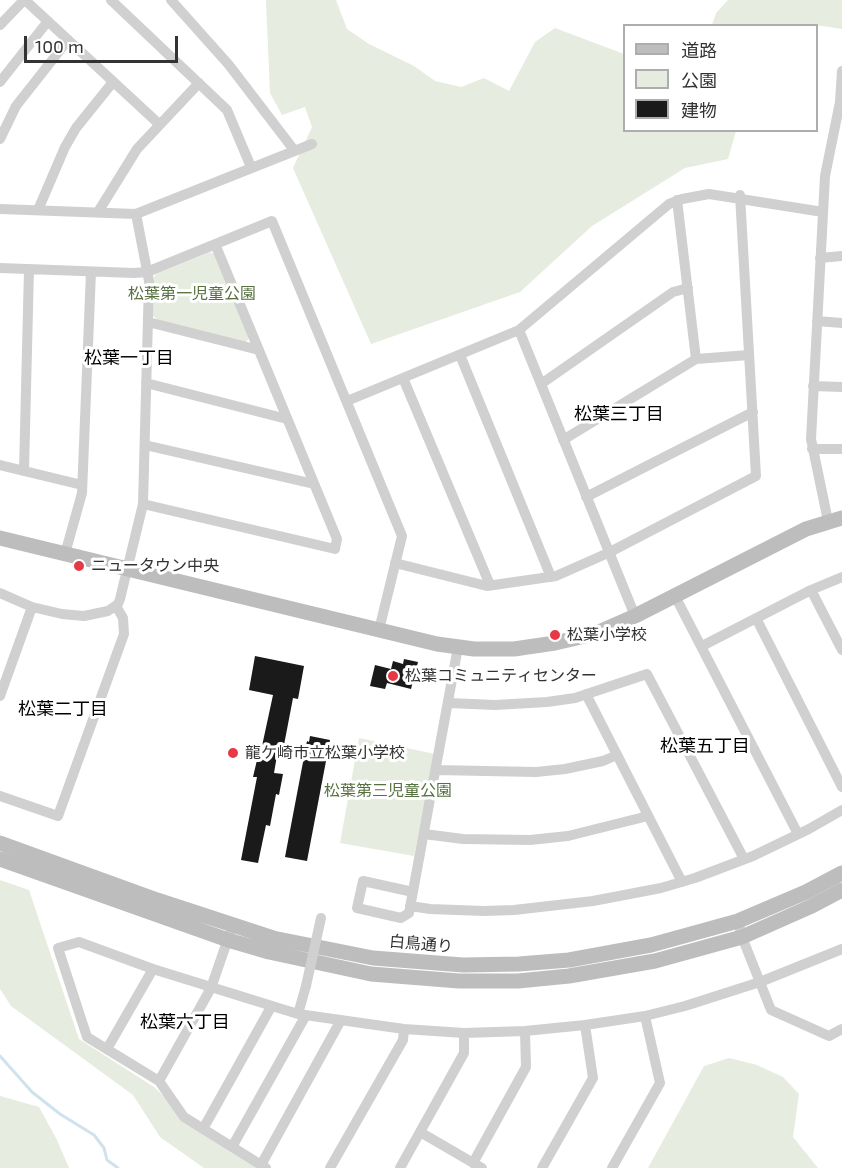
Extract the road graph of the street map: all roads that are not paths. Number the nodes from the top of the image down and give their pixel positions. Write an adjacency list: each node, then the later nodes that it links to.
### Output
1 (24, 0): 4 (street); 5 (street)
2 (111, 0): 10 (street)
3 (171, 0): 14 (street)
4 (48, 21): 6 (street); 8 (street)
5 (0, 25)
6 (68, 40): 9 (street); 12 (street)
7 (842, 71): 21 (street)
8 (0, 82)
9 (113, 82): 11 (street); 19 (street)
10 (199, 83): 11 (street); 15 (street)
11 (159, 124): 20 (street)
12 (0, 139)
13 (312, 144): 14 (street)
14 (294, 150): 15 (street)
15 (251, 167): 22 (street)
16 (740, 197): 17 (street); 21 (street); 37 (street)
17 (677, 200): 30 (street); 34 (street)
18 (0, 209): 19 (street)
19 (38, 210): 20 (street)
20 (98, 212): 22 (street)
21 (823, 212): 25 (street)
22 (136, 214): 29 (street)
23 (215, 244): 29 (street); 35 (street); 44 (street)
24 (842, 256): 25 (street)
25 (820, 258): 31 (street)
26 (0, 268): 27 (street)
27 (29, 269): 28 (street); 52 (street)
28 (91, 272): 29 (street); 53 (street)
29 (147, 272): 32 (street)
30 (688, 288): 38 (street); 41 (street)
31 (817, 321): 33 (street); 42 (street)
32 (148, 322): 35 (street); 40 (street)
33 (842, 323)
34 (519, 330): 36 (street); 41 (street)
35 (259, 350): 46 (street)
36 (460, 355): 39 (street); 63 (street)
37 (749, 355): 38 (street); 45 (street)
38 (696, 359): 47 (street)
39 (403, 378): 44 (street); 65 (street)
40 (146, 383): 46 (street); 48 (street)
41 (541, 384): 47 (street)
42 (813, 386): 43 (street); 49 (street)
43 (842, 387)
44 (346, 402): 61 (street)
45 (753, 412): 55 (street); 59 (street)
46 (287, 418): 54 (street)
47 (563, 440): 55 (street)
48 (145, 445): 54 (street); 56 (street)
49 (812, 449): 50 (street); 57 (street)
50 (842, 449)
51 (0, 465): 52 (street)
52 (24, 471): 53 (street)
53 (82, 484): 60 (street)
54 (314, 484): 56 (street)
55 (586, 497): 59 (street)
56 (143, 504): 62 (street)
57 (835, 520): 68 (main road)
58 (0, 538): 60 (main road)
59 (608, 553): 63 (street); 71 (street)
60 (64, 554): 62 (main road)
61 (395, 563): 65 (street); 73 (street)
62 (127, 570): 69 (street); 73 (main road)
63 (551, 577): 65 (street)
64 (842, 577): 66 (street)
65 (490, 585)
66 (811, 590): 72 (street); 76 (street)
67 (0, 593): 70 (street)
68 (675, 596): 71 (main road); 74 (street)
69 (116, 606): 70 (street); 83 (street)
70 (32, 607): 78 (street)
71 (634, 616): 75 (main road)
72 (756, 618): 74 (street); 82 (street)
73 (379, 630): 75 (main road)
74 (702, 646): 87 (street)
75 (458, 647): 79 (street)
76 (842, 650)
77 (586, 694): 79 (street); 80 (street); 90 (street)
78 (0, 696)
79 (449, 703): 81 (street)
80 (617, 755): 81 (street); 85 (street)
81 (436, 770): 86 (street)
82 (842, 787)
83 (0, 796)
84 (842, 810): 87 (street)
85 (648, 816): 86 (street); 92 (street)
86 (424, 834): 94 (street)
87 (798, 834): 90 (street)
88 (0, 843): 98 (main road, 白鳥通り)
89 (0, 859): 100 (main road, 白鳥通り)
90 (744, 860): 92 (street)
91 (842, 873): 97 (main road, 白鳥通り)
92 (682, 882): 95 (street)
93 (842, 890): 99 (main road, 白鳥通り)
94 (412, 892): 95 (street); 95 (street)
95 (410, 906)
96 (321, 918): 106 (street, bridge)
97 (738, 921): 98 (main road, 白鳥通り); 99 (street)
98 (232, 924): 100 (street)
99 (742, 937): 100 (main road, 白鳥通り); 103 (street)
100 (228, 940): 104 (street)
101 (842, 949): 103 (street)
102 (153, 969): 104 (street); 114 (street); 114 (street)
103 (760, 982): 107 (street); 111 (street)
104 (211, 988): 105 (street); 115 (street)
105 (271, 1006): 106 (street); 116 (street)
106 (302, 1014): 108 (street); 118 (street)
107 (645, 1016): 109 (street); 124 (street)
108 (340, 1020): 110 (street); 120 (street)
109 (585, 1025): 112 (street); 123 (street)
110 (404, 1029): 113 (street); 121 (street)
111 (842, 1029)
112 (525, 1031): 113 (street); 119 (street)
113 (464, 1033): 117 (street)
114 (107, 1049): 115 (street)
115 (159, 1081): 116 (street)
116 (204, 1129): 118 (street)
117 (420, 1132): 119 (street); 122 (street)
118 (232, 1147): 120 (street)
119 (478, 1166)
120 (263, 1167)
121 (330, 1168)
122 (400, 1168)
123 (542, 1168)
124 (612, 1168)

